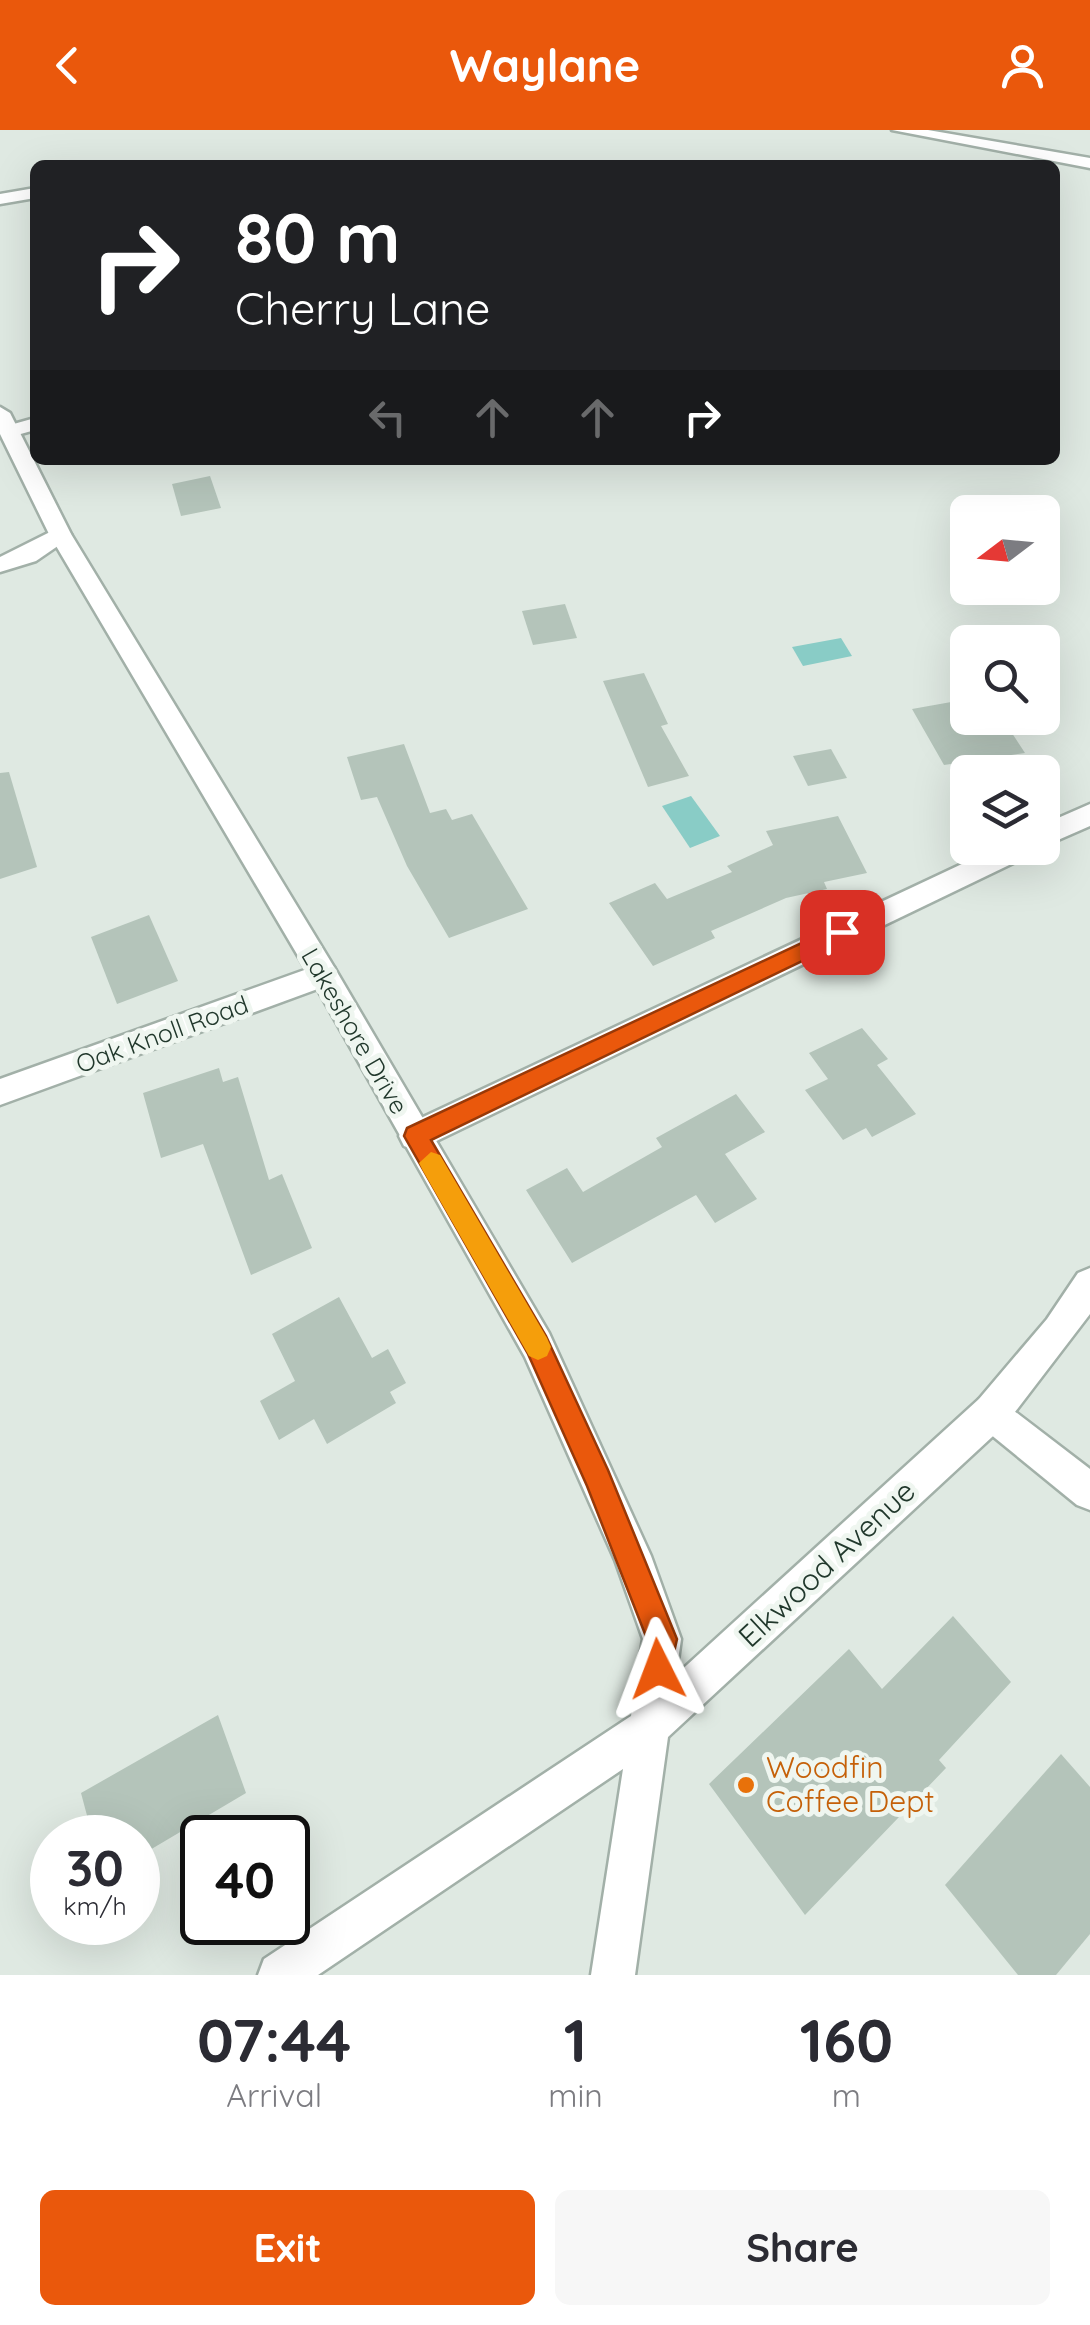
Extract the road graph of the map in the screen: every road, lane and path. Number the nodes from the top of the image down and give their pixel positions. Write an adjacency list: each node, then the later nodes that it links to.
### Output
1 (900, 130): 4 (street)
2 (1031, 134): 3 (street)
3 (1090, 154)
4 (1090, 163)
5 (30, 193): 6 (street)
6 (0, 199)
7 (15, 423): 8 (street, Lakeshore Drive)
8 (30, 460)
9 (32, 465): 10 (street, Lakeshore Drive)
10 (60, 534): 11 (street); 15 (street, Lakeshore Drive)
11 (0, 566)
12 (1090, 814): 13 (street)
13 (1060, 828)
14 (984, 865): 17 (street)
15 (324, 975): 16 (street, Oak Knoll Road); 17 (street, Lakeshore Drive)
16 (0, 1092)
17 (416, 1136): 21 (street, Lakeshore Drive)
18 (1090, 1284): 19 (street, Elkwood Avenue)
19 (992, 1412): 20 (street); 21 (street, Elkwood Avenue)
20 (1090, 1492)
21 (648, 1728): 22 (street, Elkwood Avenue); 23 (street, Lakeshore Drive)
22 (280, 1975)
23 (613, 1975)

